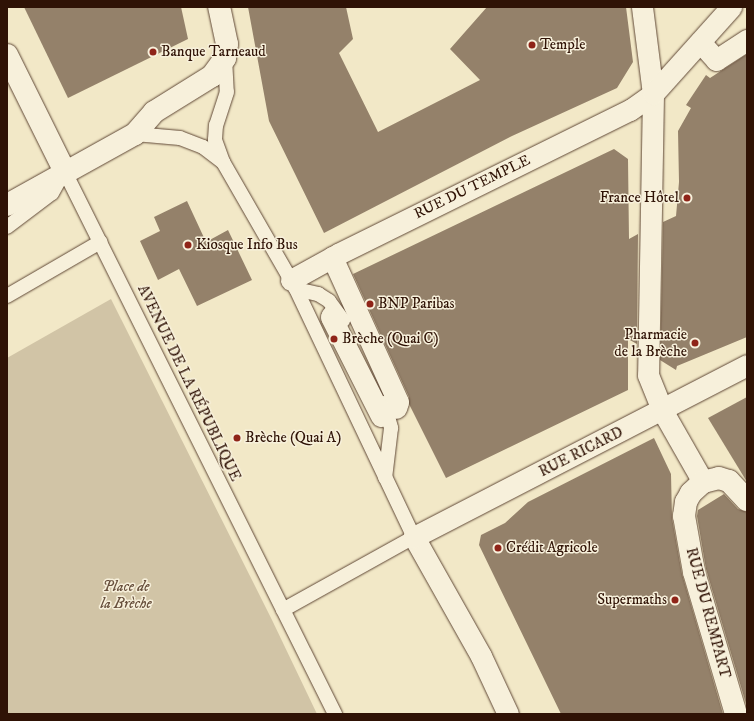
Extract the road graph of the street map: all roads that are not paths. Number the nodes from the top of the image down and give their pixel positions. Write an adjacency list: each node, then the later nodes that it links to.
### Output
1 (219, 7): 7 (street)
2 (642, 7): 8 (street)
3 (731, 7): 5 (street, RUE DU TEMPLE)
4 (747, 40): 5 (street)
5 (700, 42): 8 (street, RUE DU TEMPLE)
6 (7, 55): 11 (street)
7 (225, 58): 9 (street); 10 (lane)
8 (653, 94): 15 (street, RUE DU TEMPLE); 20 (street)
9 (135, 134): 10 (lane); 11 (street)
10 (223, 162): 16 (lane)
11 (64, 172): 12 (street); 13 (lane); 14 (lane, AVENUE DE LA RÉPUBLIQUE)
12 (7, 206)
13 (7, 227)
14 (100, 242): 17 (lane); 25 (lane, AVENUE DE LA RÉPUBLIQUE)
15 (332, 256): 16 (street, RUE DU TEMPLE); 18 (street)
16 (294, 285): 21 (lane); 21 (lane)
17 (7, 296)
18 (332, 315)
19 (747, 365): 20 (street, RUE RICARD)
20 (662, 410): 22 (street); 24 (street, RUE RICARD)
21 (385, 478): 24 (lane)
22 (703, 482): 23 (street); 28 (street, RUE DU REMPART)
23 (747, 500)
24 (414, 537): 25 (lane); 27 (street)
25 (283, 610): 26 (lane, AVENUE DE LA RÉPUBLIQUE)
26 (335, 714)
27 (508, 714)
28 (736, 714)

